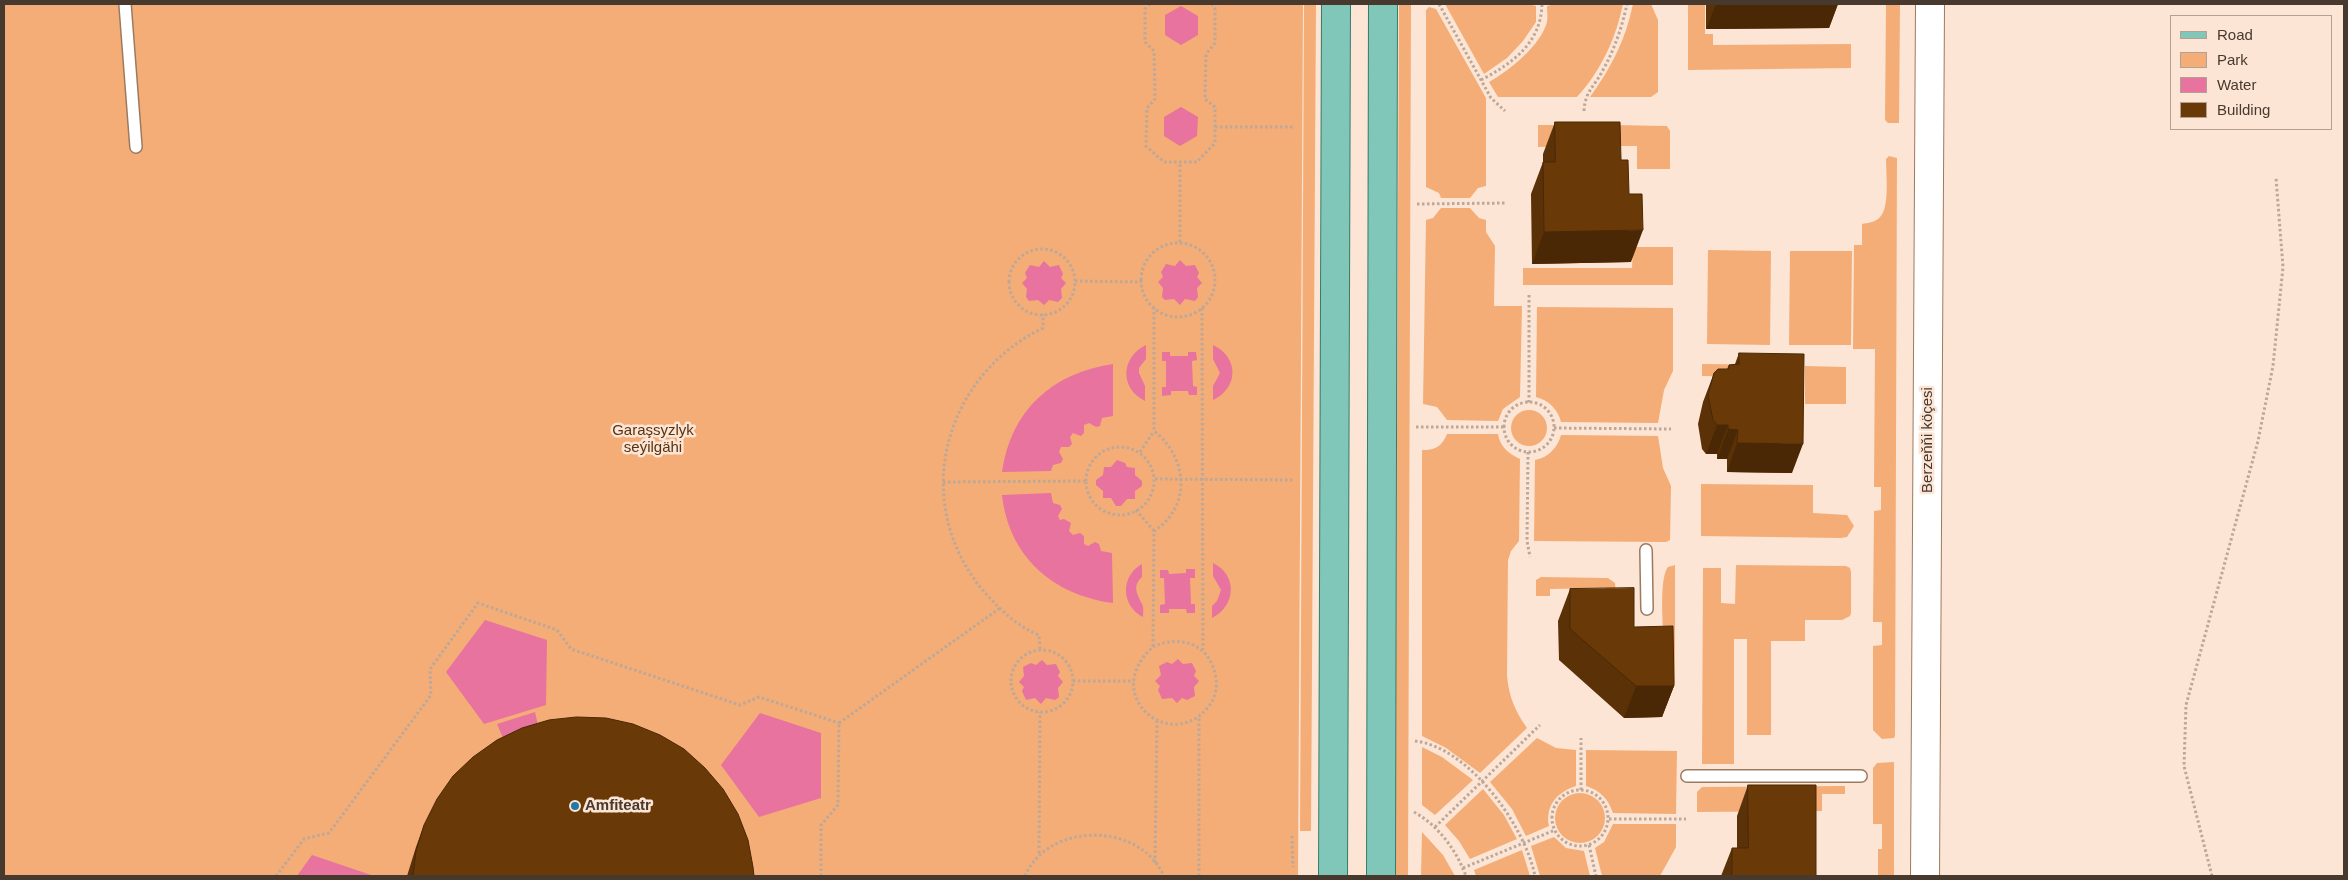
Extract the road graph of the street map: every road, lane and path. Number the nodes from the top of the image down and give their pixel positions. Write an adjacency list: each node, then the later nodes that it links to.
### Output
1 (125, 4): 15 (lane)
2 (1150, 4): 16 (path)
3 (1212, 4): 13 (path)
4 (1336, 4): 80 (main road)
5 (1383, 4): 81 (main road)
6 (1439, 4): 10 (path)
7 (1542, 4): 10 (path)
8 (1627, 4): 11 (path)
9 (1930, 4): 85 (street, Berzeňňi köçesi)
10 (1481, 80): 12 (path)
11 (1584, 111)
12 (1505, 112)
13 (1215, 127): 14 (path); 16 (path)
14 (1295, 127)
15 (136, 147)
16 (1180, 163): 20 (path)
17 (2276, 178): 86 (path)
18 (1506, 203): 19 (path)
19 (1417, 204)
20 (1180, 242): 22 (path); 25 (path)
21 (1075, 281): 22 (path); 26 (path); 26 (path)
22 (1141, 282): 24 (path)
23 (1529, 295): 27 (path)
24 (1154, 308): 25 (path); 32 (path)
25 (1202, 308): 37 (path)
26 (1043, 314): 40 (path)
27 (1529, 403): 29 (path); 30 (path)
28 (1416, 427): 29 (path)
29 (1504, 427): 34 (path)
30 (1554, 428): 31 (path); 34 (path)
31 (1671, 429)
32 (1154, 431): 33 (path); 36 (path)
33 (1140, 452): 35 (path); 39 (path)
34 (1528, 452): 44 (path)
35 (1155, 479): 36 (path); 41 (path)
36 (1181, 479): 37 (path); 42 (path)
37 (1202, 479): 38 (path); 49 (path)
38 (1294, 480)
39 (1085, 481): 40 (path); 41 (path)
40 (943, 482): 45 (path)
41 (1136, 510): 42 (path)
42 (1154, 531): 47 (path)
43 (1646, 550): 46 (lane)
44 (1530, 557)
45 (1000, 608): 48 (path); 55 (path)
46 (1647, 609)
47 (1153, 647): 49 (path); 51 (path)
48 (1040, 649): 50 (path); 52 (path)
49 (1203, 651): 53 (path)
50 (1073, 681): 51 (path); 52 (path)
51 (1134, 681): 54 (path)
52 (1040, 712): 71 (path)
53 (1199, 716): 54 (path); 79 (path)
54 (1157, 720): 72 (path)
55 (838, 723): 75 (path); 76 (path)
56 (1540, 725): 61 (path)
57 (1581, 738): 62 (path)
58 (1415, 741): 61 (path)
59 (1687, 776): 60 (lane)
60 (1861, 776)
61 (1481, 782): 66 (path); 69 (path)
62 (1581, 790): 64 (path); 67 (path)
63 (1414, 812): 66 (path)
64 (1609, 819): 65 (path); 70 (path)
65 (1686, 819)
66 (1435, 827): 74 (path)
67 (1555, 830): 69 (path); 70 (path)
68 (1292, 836): 73 (path)
69 (1524, 843): 74 (path); 83 (path)
70 (1589, 845): 84 (path)
71 (1039, 854): 72 (path); 77 (path)
72 (1155, 863): 78 (path)
73 (1293, 866)
74 (1463, 868): 82 (path)
75 (276, 876)
76 (821, 876)
77 (1025, 876)
78 (1164, 876)
79 (1199, 876)
80 (1333, 876)
81 (1380, 876)
82 (1466, 876)
83 (1535, 876)
84 (1596, 876)
85 (1925, 876)
86 (2212, 876)

